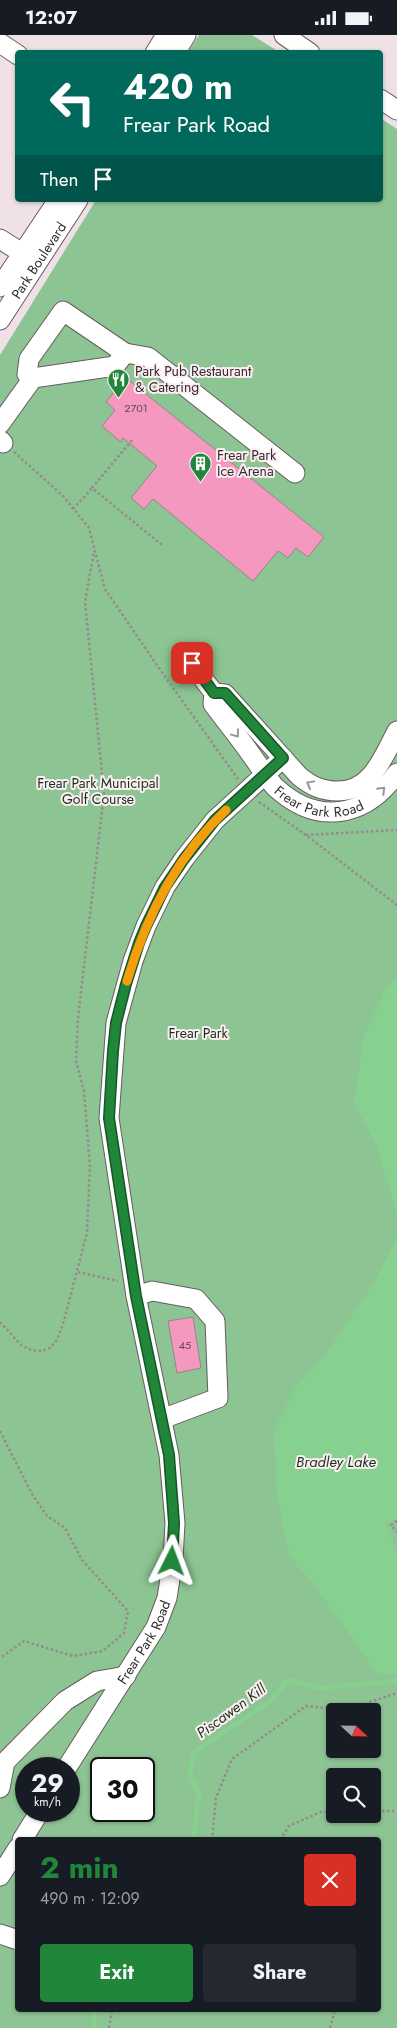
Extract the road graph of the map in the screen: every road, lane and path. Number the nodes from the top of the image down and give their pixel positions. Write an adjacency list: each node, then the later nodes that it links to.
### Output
1 (166, 35): 5 (street)
2 (186, 35): 6 (street)
3 (284, 35): 7 (street)
4 (0, 43): 8 (street)
5 (156, 50)
6 (177, 50)
7 (306, 50)
8 (15, 53)
9 (383, 101): 10 (street)
10 (397, 110)
11 (57, 202): 14 (street, Park Boulevard)
12 (76, 202): 14 (street, Park Boulevard)
13 (0, 239): 14 (street)
14 (30, 258): 15 (street, Park Boulevard); 16 (street, Park Boulevard)
15 (0, 287)
16 (0, 320)
17 (125, 353): 18 (street); 18 (street); 22 (street)
18 (34, 379): 19 (street)
19 (0, 424)
20 (132, 440): 23 (path)
21 (2, 442): 24 (path)
22 (295, 473)
23 (92, 488): 24 (path); 25 (path)
24 (73, 509): 26 (path)
25 (162, 545)
26 (94, 551): 33 (path); 38 (path)
27 (192, 663): 28 (street, Frear Park Road)
28 (214, 693): 30 (street, Frear Park Road); 32 (street, Frear Park Road, one-way to 32)
29 (397, 731): 30 (street, Frear Park Road, one-way to 30)
30 (283, 758): 32 (street, Frear Park Road)
31 (397, 773): 32 (street, Frear Park Road, one-way to 31)
32 (265, 774): 40 (street, Frear Park Road)
33 (241, 783)
34 (256, 800): 36 (path)
35 (397, 830): 36 (path)
36 (306, 835): 37 (path)
37 (397, 905)
38 (78, 1272): 39 (path); 41 (path)
39 (119, 1281)
40 (136, 1296): 42 (street, Frear Park Road); 42 (street)
41 (0, 1322)
42 (162, 1419): 47 (street, Frear Park Road)
43 (0, 1431): 46 (path)
44 (397, 1521): 45 (path)
45 (397, 1532)
46 (0, 1658)
47 (126, 1676): 49 (street, Frear Park Road); 50 (street)
48 (397, 1693): 56 (path)
49 (74, 1757)
50 (0, 1788)
51 (381, 1811): 52 (path)
52 (397, 1811)
53 (326, 1812): 57 (path)
54 (33, 1822): 55 (street)
55 (24, 1837)
56 (212, 1837)
57 (282, 1837)
58 (15, 1852): 59 (street)
59 (1, 1872)
60 (0, 1933): 61 (street)
61 (15, 1939)
62 (112, 2012): 64 (path)
63 (334, 2012): 65 (path)
64 (109, 2028)
65 (330, 2028)

